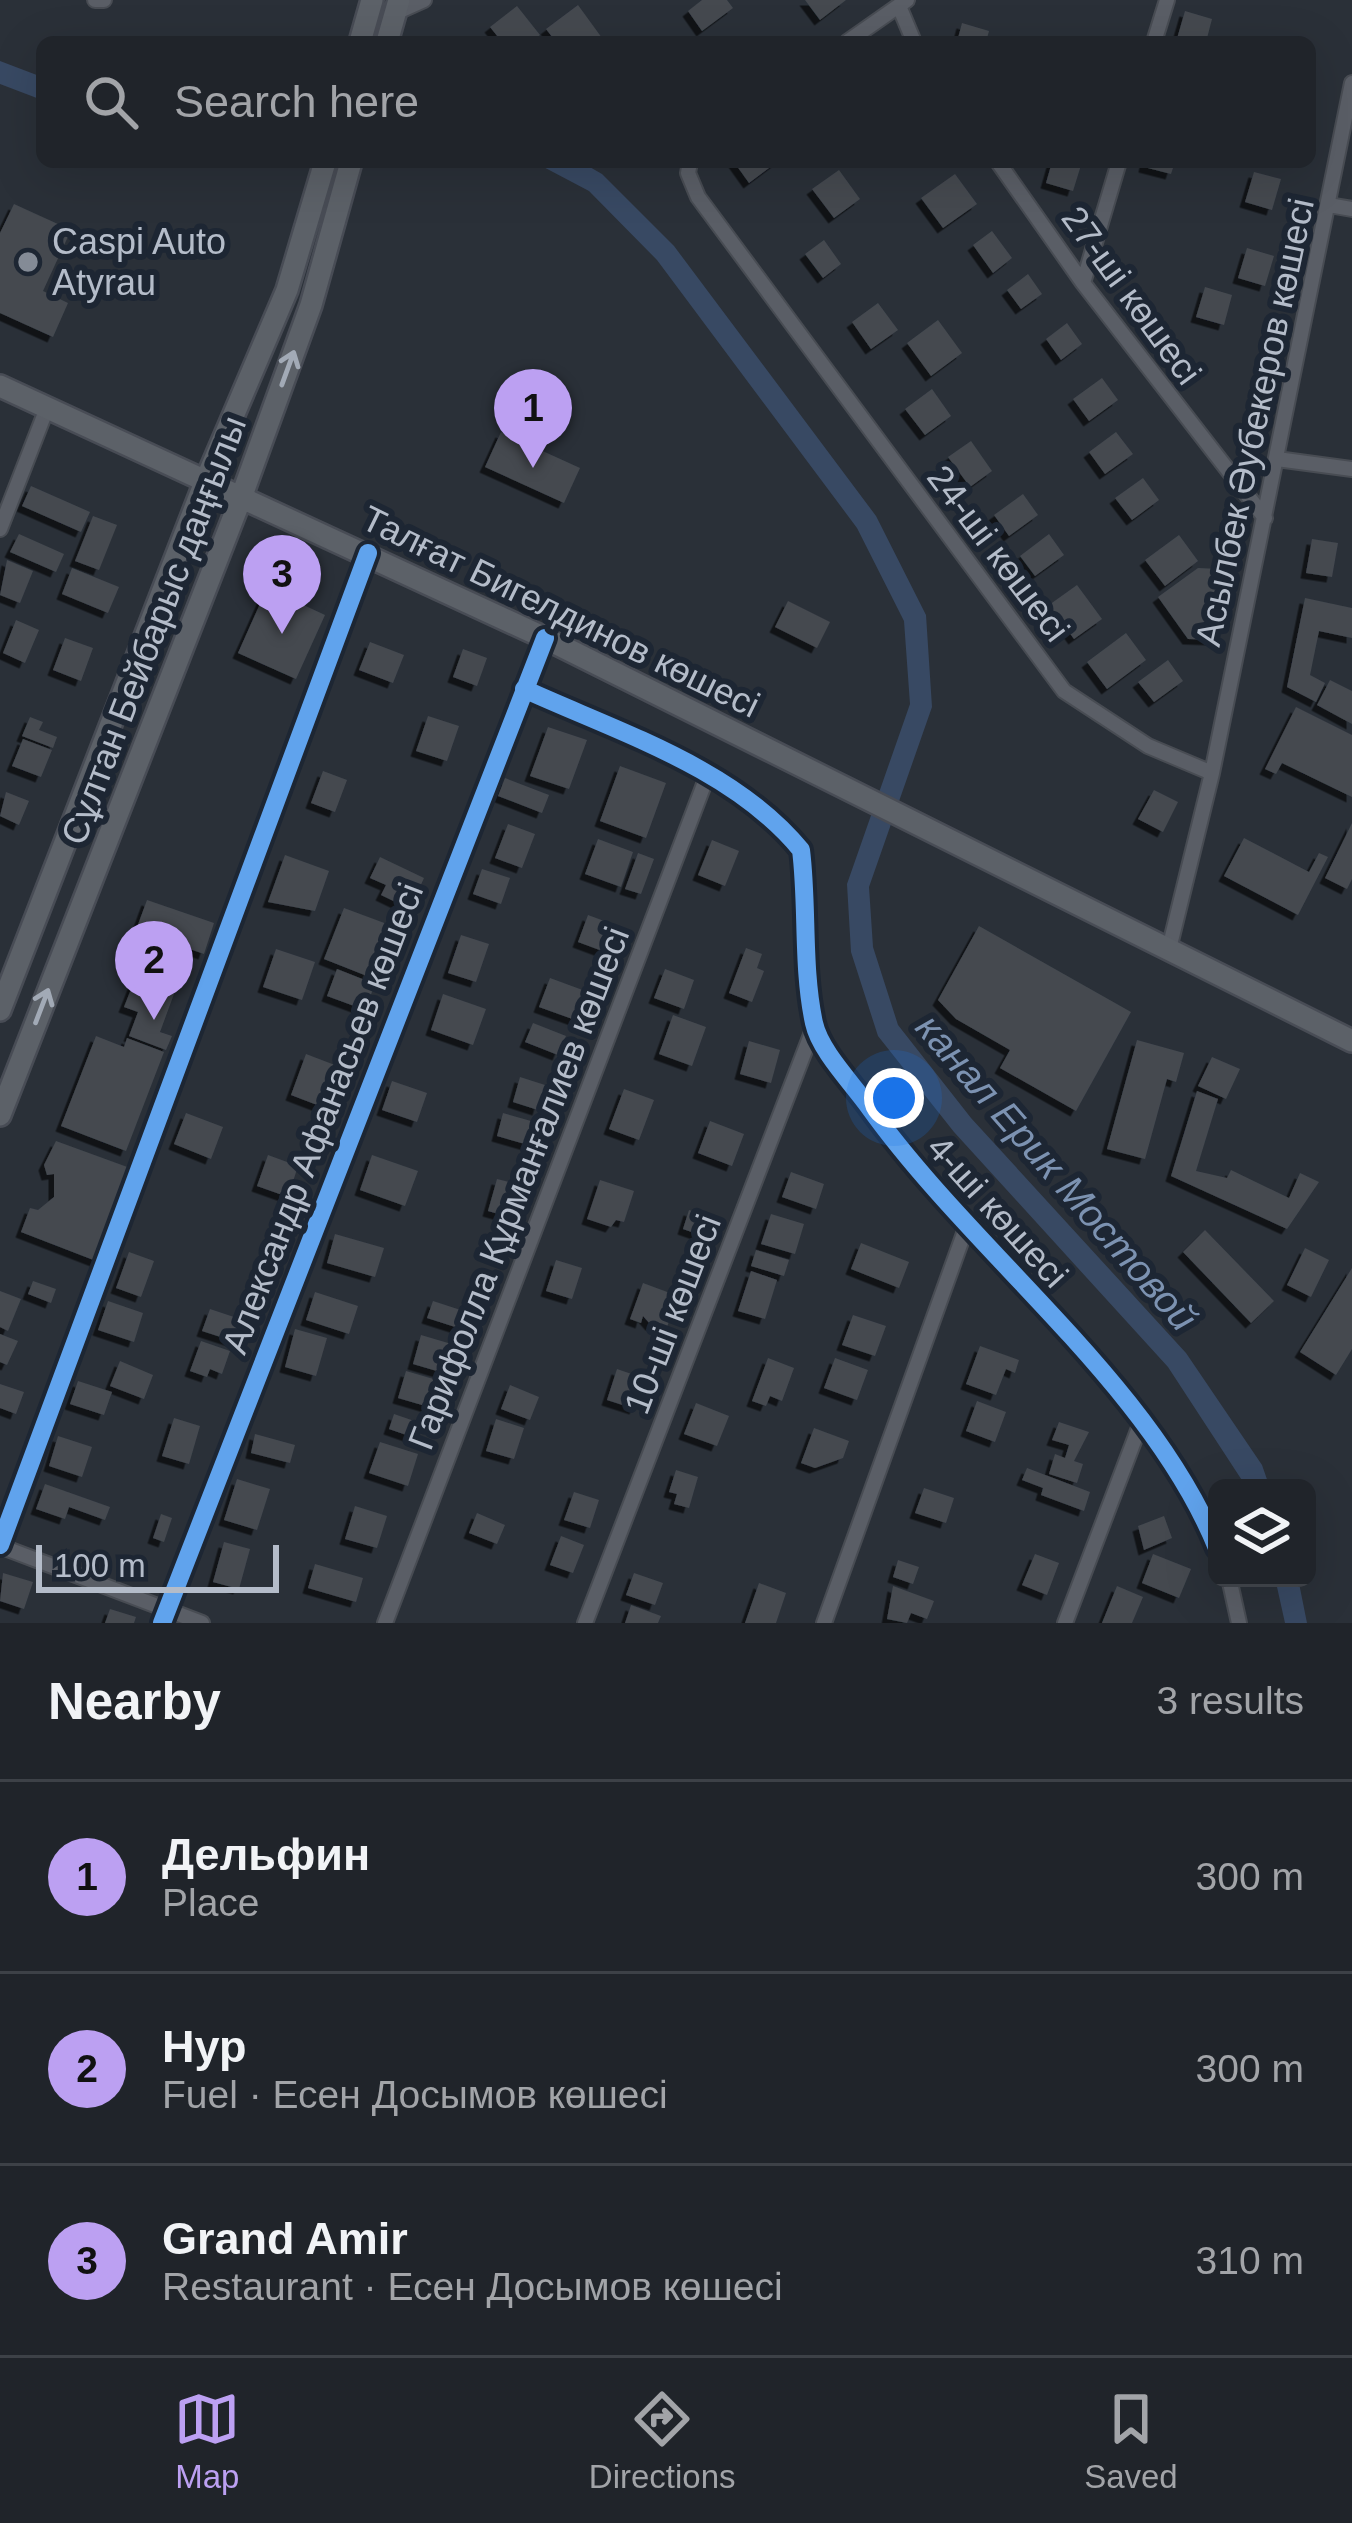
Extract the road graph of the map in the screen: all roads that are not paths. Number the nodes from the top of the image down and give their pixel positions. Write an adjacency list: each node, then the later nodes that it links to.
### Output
1 (372, 0): 6 (main road)
2 (424, 0): 5 (street)
3 (1167, 0): 10 (street)
4 (903, 3): 8 (street); 9 (street)
5 (397, 7): 7 (main road)
6 (362, 36)
7 (389, 36)
8 (856, 36)
9 (912, 36)
10 (1156, 36)
11 (1352, 83): 17 (street, Асылбек Әубекеров көшесі)
12 (323, 168): 22 (main road, Сұлтан Бейбарыс даңғылы)
13 (349, 168): 23 (main road, Сұлтан Бейбарыс даңғылы, one-way to 13)
14 (691, 168): 38 (street, 24-ші көшесі)
15 (1002, 168): 19 (street, 27-ші көшесі)
16 (1117, 168): 19 (street)
17 (1329, 205): 18 (street); 24 (street, Асылбек Әубекеров көшесі)
18 (1352, 209)
19 (1083, 283): 30 (street, 27-ші көшесі)
20 (0, 386): 21 (main road, Талғат Бигелдинов көшесі)
21 (47, 408): 25 (main road, Талғат Бигелдинов көшесі); 32 (street)
22 (227, 428): 25 (main road); 27 (main road, Сұлтан Бейбарыс даңғылы)
23 (258, 449): 28 (main road, Сұлтан Бейбарыс даңғылы); 29 (main road)
24 (1277, 459): 26 (street); 30 (street, Асылбек Әубекеров көшесі)
25 (161, 461): 27 (main road, Талғат Бигелдинов көшесі); 31 (main road)
26 (1352, 469)
27 (205, 482): 28 (main road, Талғат Бигелдинов көшесі); 31 (main road, Сұлтан Бейбарыс даңғылы)
28 (241, 498): 29 (main road, Талғат Бигелдинов көшесі); 33 (main road, Сұлтан Бейбарыс даңғылы)
29 (280, 515): 33 (main road); 34 (main road, Талғат Бигелдинов көшесі)
30 (1265, 518): 38 (street, Асылбек Әубекеров көшесі)
31 (189, 524): 40 (main road, Сұлтан Бейбарыс даңғылы)
32 (0, 529)
33 (228, 530): 43 (main road, Сұлтан Бейбарыс даңғылы, one-way to 33)
34 (368, 553): 35 (main road, Талғат Бигелдинов көшесі); 47 (street)
35 (545, 638): 36 (street, Александр Афанасьев көшесі); 39 (main road, Талғат Бигелдинов көшесі)
36 (524, 689): 37 (street); 49 (street, Александр Афанасьев көшесі)
37 (708, 773): 41 (street); 51 (street, Гарифолла Құрманғалиев көшесі)
38 (1212, 773): 39 (street)
39 (1169, 949): 42 (main road, Талғат Бигелдинов көшесі)
40 (0, 1010)
41 (814, 1027): 44 (street, 4-ші көшесі); 52 (street, 10-ші көшесі)
42 (1352, 1042)
43 (0, 1115)
44 (966, 1228): 45 (street, 4-ші көшесі); 53 (street)
45 (1142, 1420): 46 (street, 4-ші көшесі); 54 (street)
46 (1208, 1526)
47 (0, 1545): 49 (street)
48 (1231, 1587): 55 (street)
49 (165, 1617): 50 (street)
50 (202, 1623)
51 (386, 1623)
52 (585, 1623)
53 (824, 1623)
54 (1065, 1623)
55 (1239, 1623)

